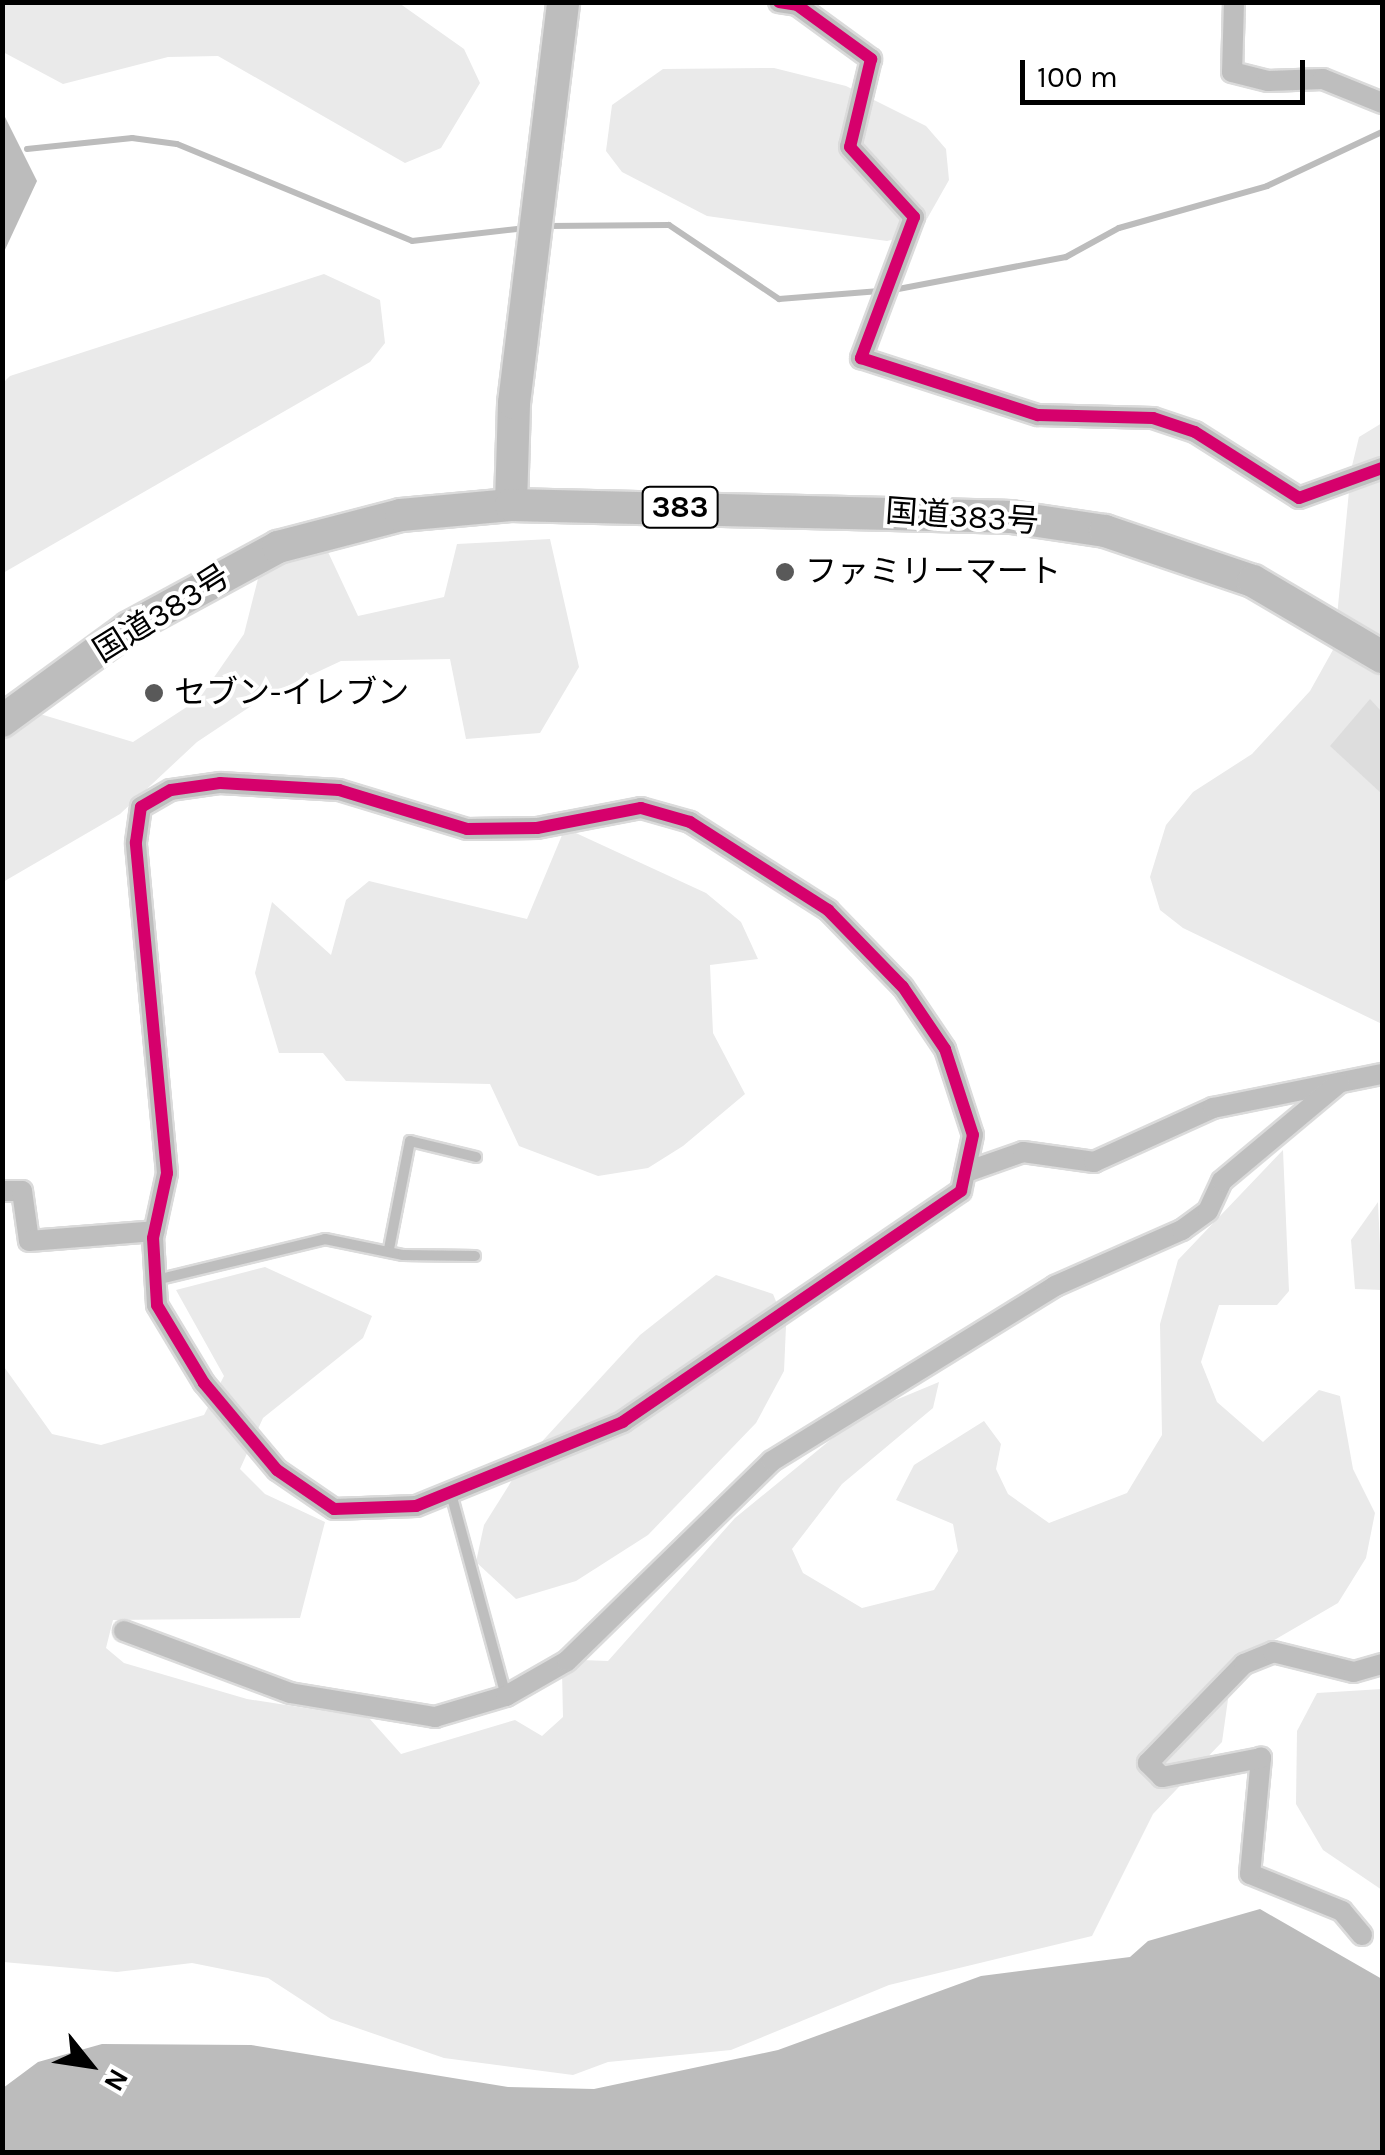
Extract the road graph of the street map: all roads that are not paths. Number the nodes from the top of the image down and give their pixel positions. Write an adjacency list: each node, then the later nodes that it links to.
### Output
1 (563, 2): 6 (highway)
2 (1234, 2): 4 (street)
3 (792, 3): 5 (street)
4 (1382, 103)
5 (1382, 468)
6 (510, 491): 7 (highway, 国道383号 / 383); 8 (highway, 国道383号 / 383)
7 (1382, 657)
8 (2, 720)
9 (1382, 1074): 10 (street)
10 (1339, 1083): 12 (street); 21 (street)
11 (476, 1156): 15 (lane)
12 (969, 1171): 14 (street); 18 (street)
13 (2, 1191): 14 (street)
14 (155, 1231): 17 (street)
15 (388, 1249): 16 (lane); 17 (lane)
16 (476, 1256)
17 (156, 1280): 18 (street)
18 (450, 1490): 21 (lane)
19 (124, 1631): 21 (street)
20 (1382, 1664): 22 (street)
21 (506, 1696)
22 (1362, 1934)

